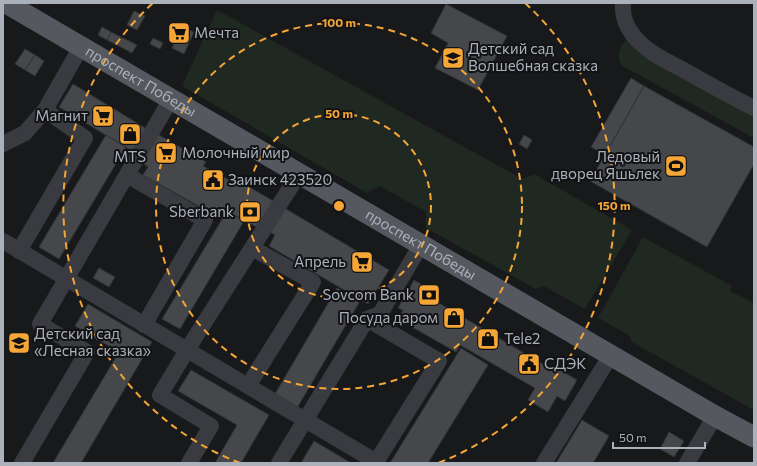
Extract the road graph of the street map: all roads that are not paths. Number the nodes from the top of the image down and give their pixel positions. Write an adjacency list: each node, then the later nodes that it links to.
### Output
1 (6, 3): 3 (main road, проспект Победы)
2 (623, 3): 5 (street)
3 (81, 47): 4 (main road, проспект Победы); 6 (street)
4 (171, 99): 8 (main road, проспект Победы); 9 (street)
5 (754, 108)
6 (45, 110): 7 (street); 13 (street)
7 (3, 144)
8 (299, 174): 11 (main road, проспект Победы); 12 (street)
9 (127, 175): 14 (street); 16 (street)
10 (3, 241): 13 (street)
11 (421, 245): 15 (street); 18 (main road, проспект Победы)
12 (252, 248): 17 (street); 19 (street)
13 (19, 251): 14 (street)
14 (66, 279): 16 (street); 24 (street)
15 (367, 318): 21 (street); 23 (street)
16 (144, 325): 17 (street)
17 (187, 350): 19 (street); 25 (street)
18 (611, 355): 20 (main road, проспект Победы); 27 (street)
19 (248, 386): 21 (street)
20 (715, 416): 22 (main road, проспект Победы); 28 (street)
21 (304, 420): 23 (street); 26 (street)
22 (754, 436)
23 (377, 462)
24 (22, 463)
25 (189, 463)
26 (279, 463)
27 (544, 463)
28 (687, 463)

